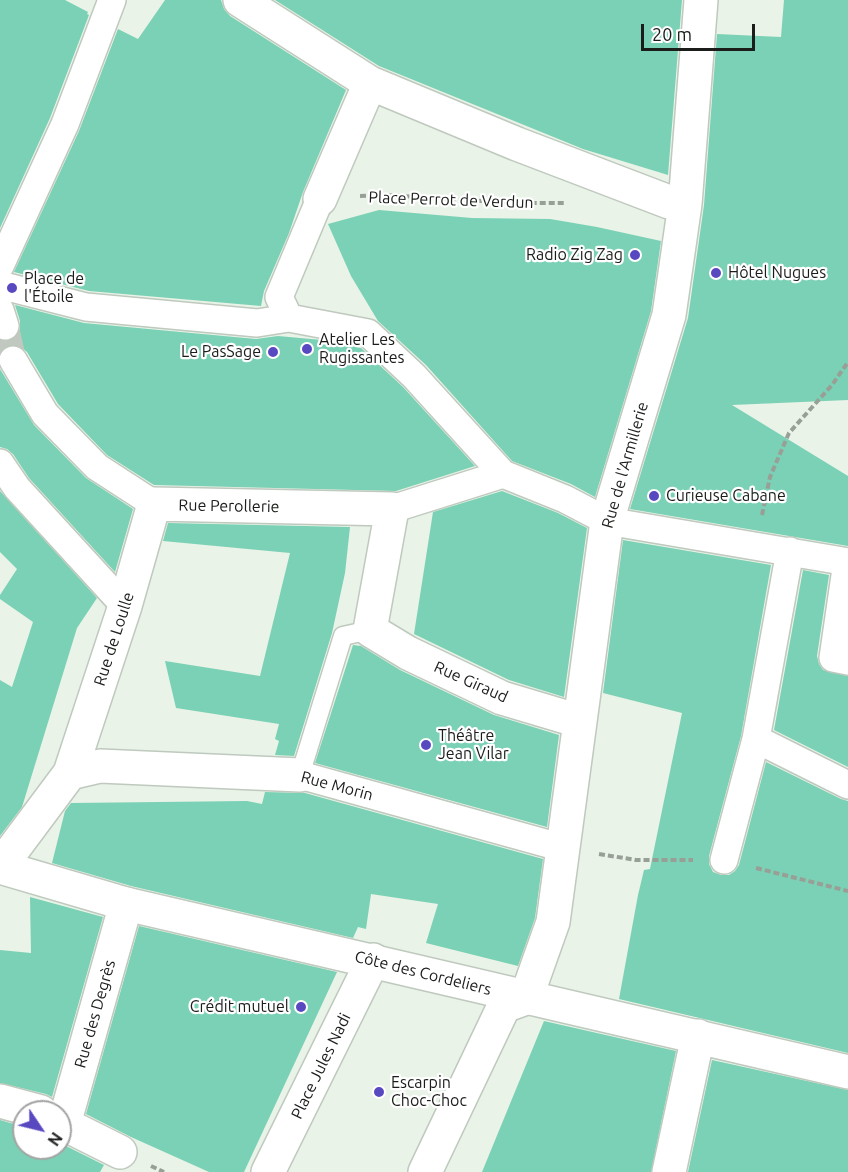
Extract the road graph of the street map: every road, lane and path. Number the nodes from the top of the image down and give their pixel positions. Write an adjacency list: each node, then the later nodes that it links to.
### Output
1 (112, 0): 8 (street)
2 (240, 0): 4 (street)
3 (701, 0): 7 (street, Rue de l'Armillerie)
4 (370, 83): 5 (street); 7 (street)
5 (320, 199): 6 (path, Place Perrot de Verdun); 10 (street)
6 (574, 203)
7 (677, 203): 18 (street, Rue de l'Armillerie)
8 (0, 266)
9 (0, 285): 10 (street)
10 (289, 318): 14 (street)
11 (13, 360): 16 (street, Rue Perollerie)
12 (848, 362): 15 (path)
13 (0, 463): 21 (street)
14 (503, 474): 17 (street, Rue Perollerie); 18 (street)
15 (770, 477)
16 (154, 504): 17 (street, Rue Perollerie); 21 (street, Rue de Loulle)
17 (392, 509): 22 (street)
18 (607, 521): 19 (street); 24 (street, Rue de l'Armillerie)
19 (790, 551): 20 (street); 25 (street)
20 (848, 562): 23 (street)
21 (125, 606): 26 (street, Rue de Loulle)
22 (370, 630): 24 (street, Rue Giraud); 27 (lane)
23 (848, 662)
24 (579, 721): 29 (street, Rue de l'Armillerie)
25 (756, 739): 28 (street); 30 (street)
26 (70, 773): 27 (street, Rue Morin); 31 (street, Rue de Loulle)
27 (300, 775): 29 (street, Rue Morin)
28 (848, 785)
29 (562, 848): 34 (street, Rue de l'Armillerie)
30 (724, 860)
31 (0, 867): 32 (street, Côte des Cordeliers)
32 (126, 904): 33 (street, Côte des Cordeliers); 37 (street, Rue des Degrès)
33 (373, 960): 34 (street, Côte des Cordeliers); 40 (street, Place Jules Nadi)
34 (526, 998): 35 (street, Côte des Cordeliers); 41 (street)
35 (698, 1036): 36 (street, Côte des Cordeliers); 42 (street)
36 (848, 1072)
37 (62, 1100)
38 (72, 1128): 39 (street)
39 (120, 1152)
40 (268, 1172)
41 (425, 1172)
42 (669, 1172)

